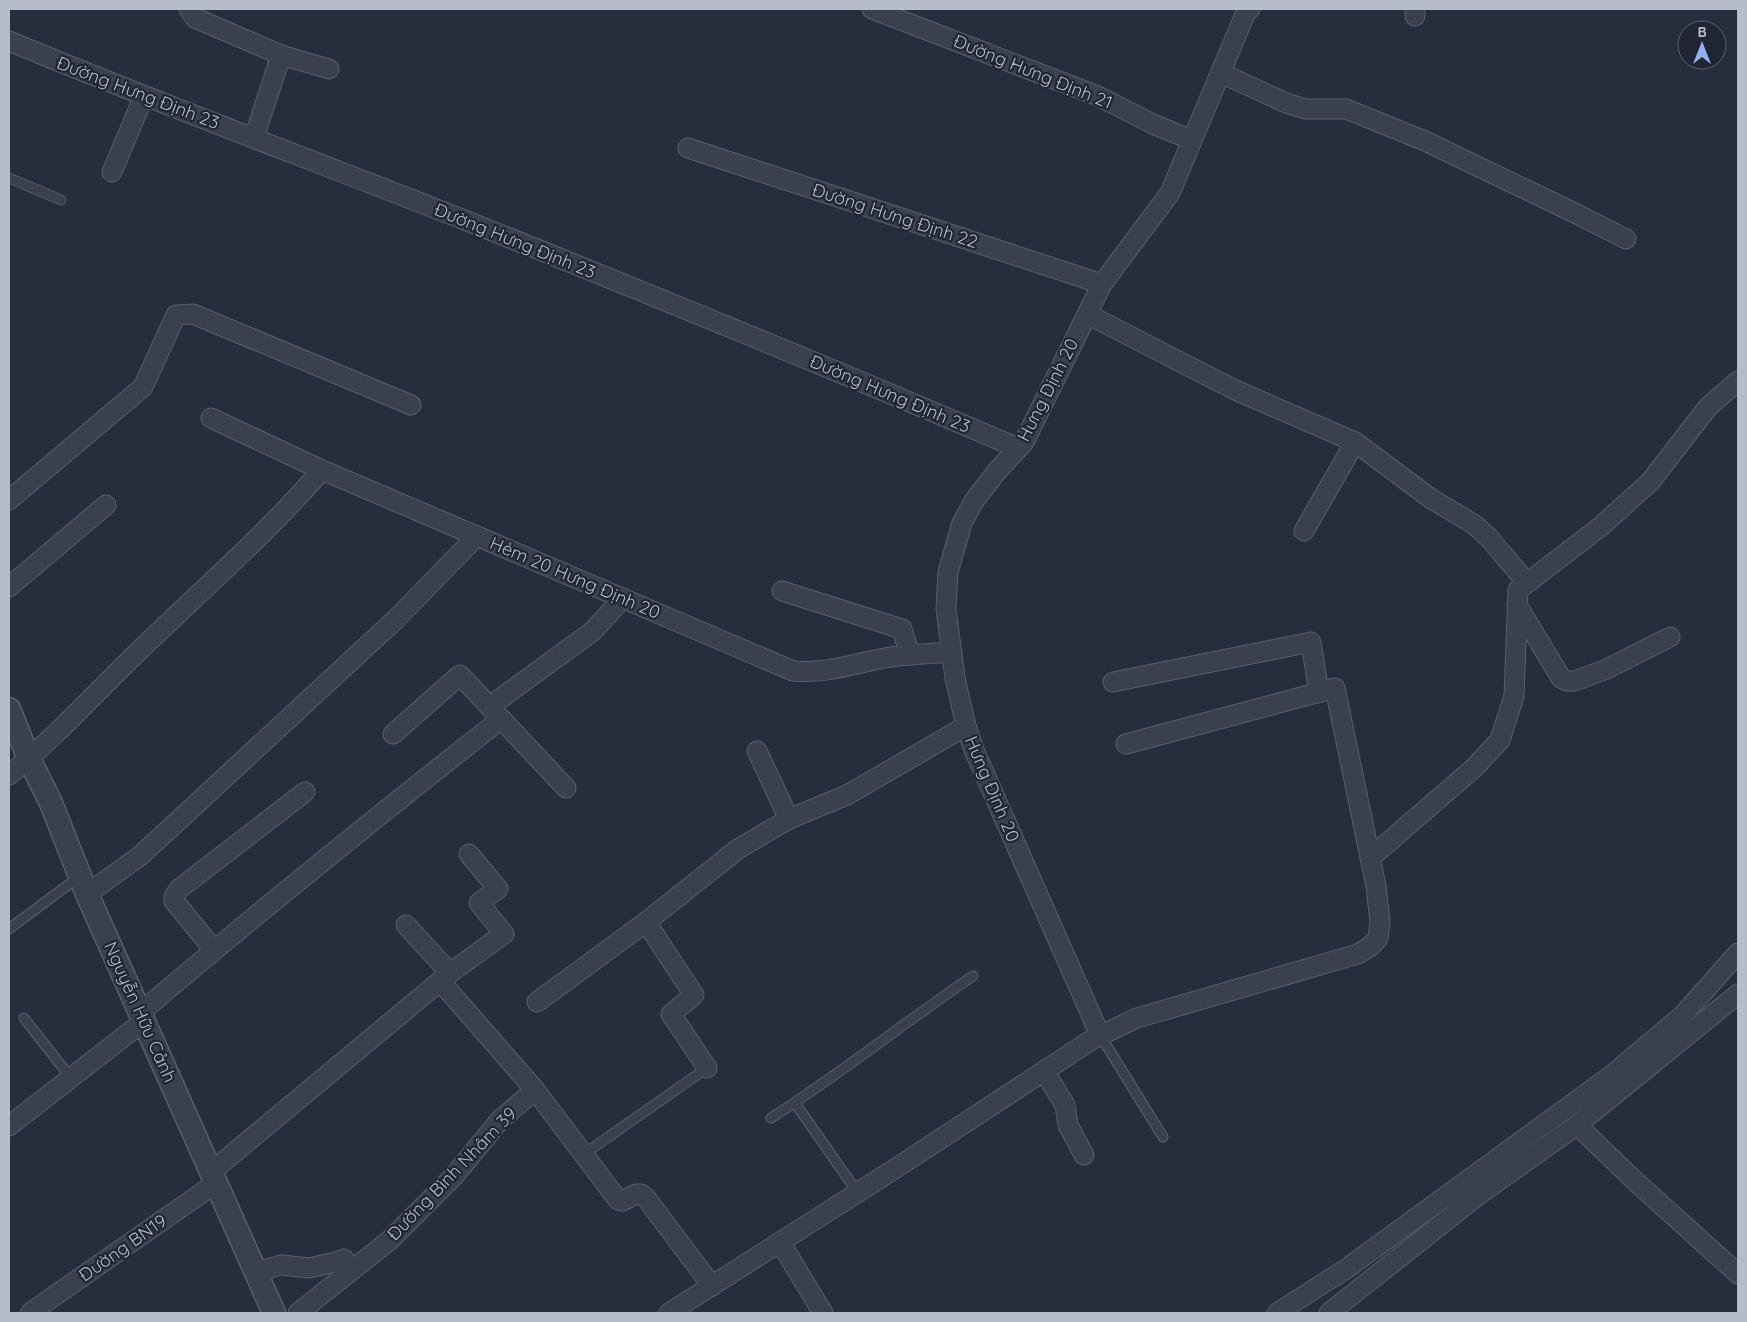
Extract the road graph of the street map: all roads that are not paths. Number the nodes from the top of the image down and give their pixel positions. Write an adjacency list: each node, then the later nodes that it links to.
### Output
1 (189, 9): 6 (street)
2 (872, 9): 4 (street, Đường Hưng Định 21)
3 (1250, 9): 8 (street, Hưng Định 20)
4 (913, 16): 11 (street, Đường Hưng Định 21)
5 (9, 42): 9 (street, Đường Hưng Định 23)
6 (281, 55): 7 (street); 10 (street)
7 (329, 69)
8 (1221, 73): 11 (street, Hưng Định 20); 16 (street)
9 (144, 96): 10 (street, Đường Hưng Định 23); 13 (street)
10 (254, 138): 23 (street, Đường Hưng Định 23)
11 (1192, 140): 17 (street, Hưng Định 20)
12 (688, 148): 17 (street, Đường Hưng Định 22)
13 (112, 172)
14 (9, 178): 15 (lane)
15 (61, 200)
16 (1626, 239)
17 (1102, 284): 18 (street, Hưng Định 20)
18 (1087, 314): 22 (street); 23 (street, Hưng Định 20)
19 (1738, 381): 29 (street)
20 (411, 405): 25 (street)
21 (211, 418): 24 (street, Hẻm 20 Hưng Định 20)
22 (1355, 442): 27 (street); 29 (street)
23 (1018, 448): 35 (street, Hưng Định 20)
24 (322, 470): 28 (street, Hẻm 20 Hưng Định 20); 45 (street)
25 (9, 500)
26 (106, 505): 30 (street)
27 (1304, 531)
28 (477, 536): 32 (street, Hẻm 20 Hưng Định 20); 52 (street)
29 (1527, 583): 33 (street)
30 (9, 587)
31 (782, 591): 36 (street)
32 (623, 598): 36 (street, Hẻm 20 Hưng Định 20); 40 (street)
33 (1518, 605): 34 (street); 51 (street)
34 (1670, 637)
35 (952, 652): 36 (street, Hẻm 20 Hưng Định 20); 41 (street, Hưng Định 20)
36 (910, 655)
37 (1113, 682): 38 (street)
38 (1320, 692): 43 (street); 51 (street)
39 (9, 709): 45 (street, Nguyễn Hữu Cảnh)
40 (496, 713): 42 (street); 47 (street); 56 (street)
41 (966, 726): 49 (street); 64 (street, Hưng Định 20)
42 (393, 734)
43 (1126, 744)
44 (757, 751): 49 (street)
45 (29, 759): 46 (street); 52 (street, Nguyễn Hữu Cảnh)
46 (9, 775)
47 (566, 788)
48 (305, 792): 56 (street)
49 (788, 819): 53 (street)
50 (470, 854): 59 (street, Đường BN19)
51 (1370, 858): 64 (street)
52 (83, 885): 55 (lane); 62 (street, Nguyễn Hữu Cảnh)
53 (646, 922): 61 (street); 65 (street)
54 (406, 925): 59 (street)
55 (9, 929)
56 (214, 950): 62 (street)
57 (1738, 952): 88 (street)
58 (973, 976): 69 (lane)
59 (445, 977): 68 (street); 76 (street, Đường BN19)
60 (1738, 994): 71 (street)
61 (537, 1002)
62 (142, 1017): 67 (street); 76 (street, Nguyễn Hữu Cảnh)
63 (24, 1018): 67 (lane)
64 (1100, 1035): 66 (street); 73 (lane)
65 (706, 1068): 74 (lane)
66 (1044, 1071): 75 (street); 77 (street)
67 (71, 1078): 72 (street)
68 (536, 1090): 74 (street); 85 (street, Đường Bình Nhâm 39)
69 (794, 1103): 70 (lane); 77 (lane)
70 (771, 1118)
71 (1576, 1125): 81 (street); 89 (street)
72 (9, 1126)
73 (1163, 1137)
74 (584, 1154): 82 (street)
75 (1084, 1155)
76 (213, 1177): 80 (street, Nguyễn Hữu Cảnh); 83 (street, Đường BN19)
77 (858, 1193): 78 (street)
78 (780, 1242): 82 (street); 87 (street)
79 (344, 1259): 80 (street)
80 (256, 1272): 84 (street, Nguyễn Hữu Cảnh)
81 (1738, 1274)
82 (712, 1286): 86 (street)
83 (30, 1313)
84 (274, 1313)
85 (298, 1313)
86 (669, 1313)
87 (823, 1313)
88 (1277, 1313)
89 (1329, 1313)

